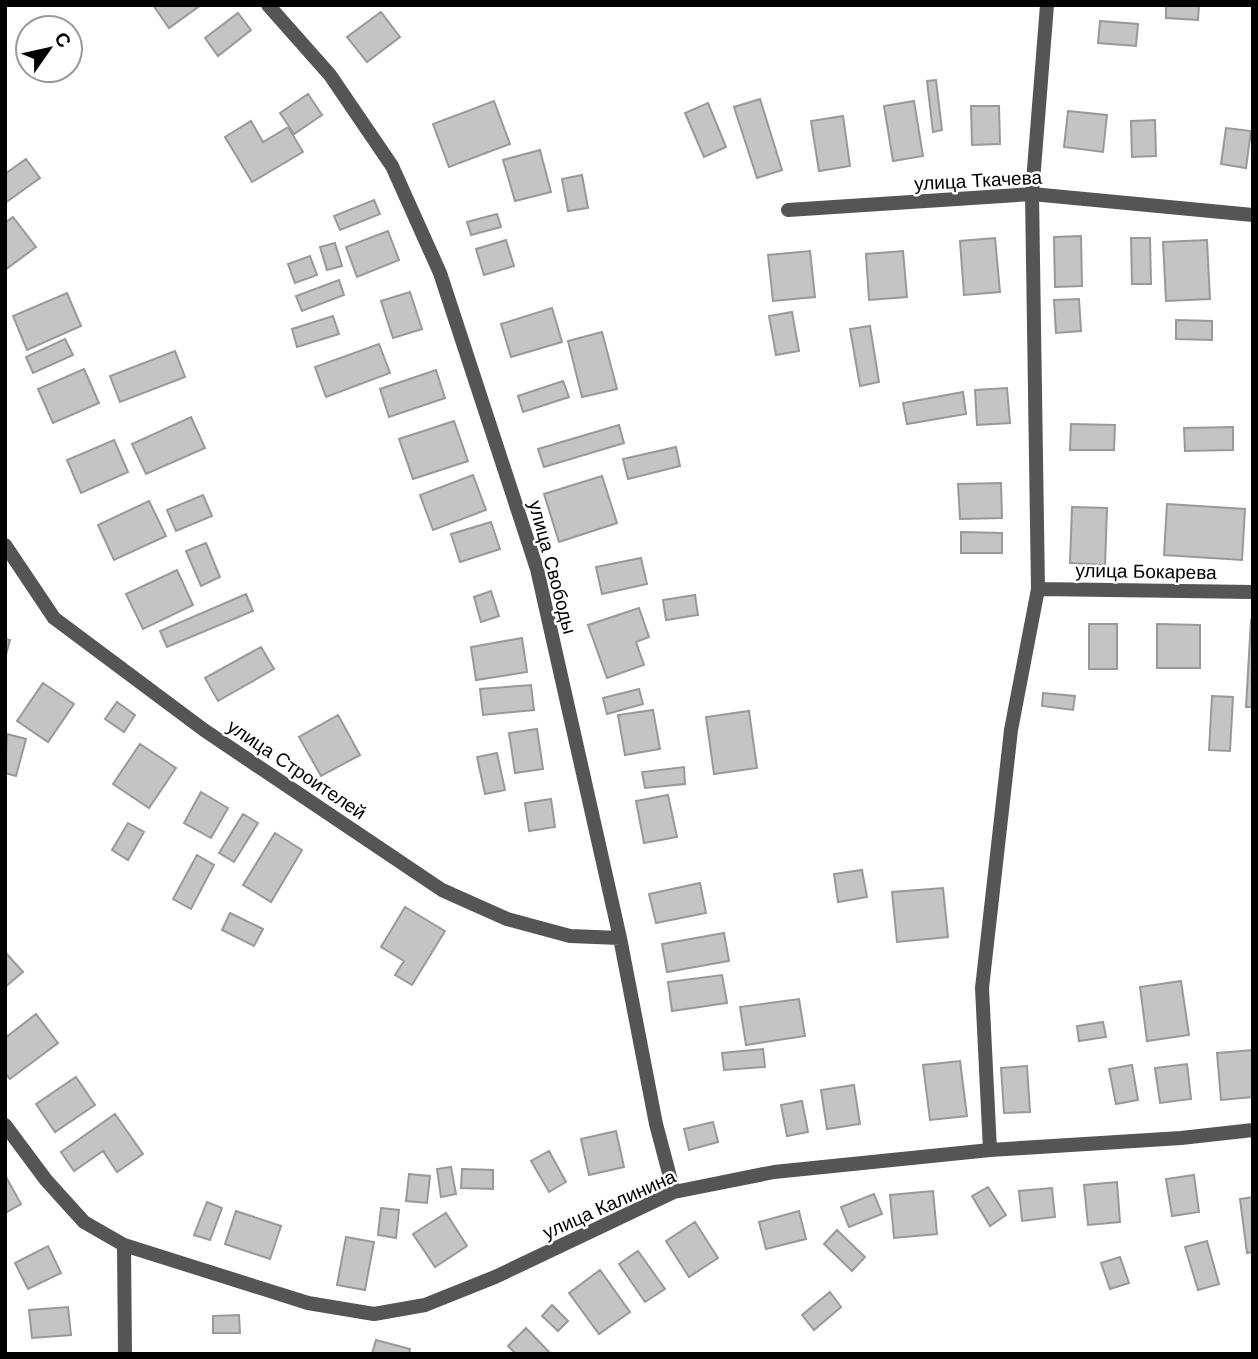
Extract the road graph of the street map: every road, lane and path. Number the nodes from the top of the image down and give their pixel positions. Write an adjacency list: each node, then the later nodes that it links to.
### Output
1 (268, 5): 9 (street, улица Свободы)
2 (1047, 5): 3 (street)
3 (1032, 194): 4 (street, улица Ткачева); 5 (street, улица Ткачева); 7 (street)
4 (789, 210)
5 (1253, 215)
6 (5, 545): 9 (street, улица Строителей)
7 (1038, 589): 8 (street, улица Бокарева); 12 (street)
8 (1253, 592)
9 (620, 938): 13 (street, улица Свободы)
10 (5, 1125): 14 (street, улица Калинина)
11 (1253, 1130): 12 (street, улица Калинина)
12 (990, 1150): 13 (street, улица Калинина)
13 (674, 1192): 14 (street, улица Калинина)
14 (124, 1245): 15 (street)
15 (125, 1354)

